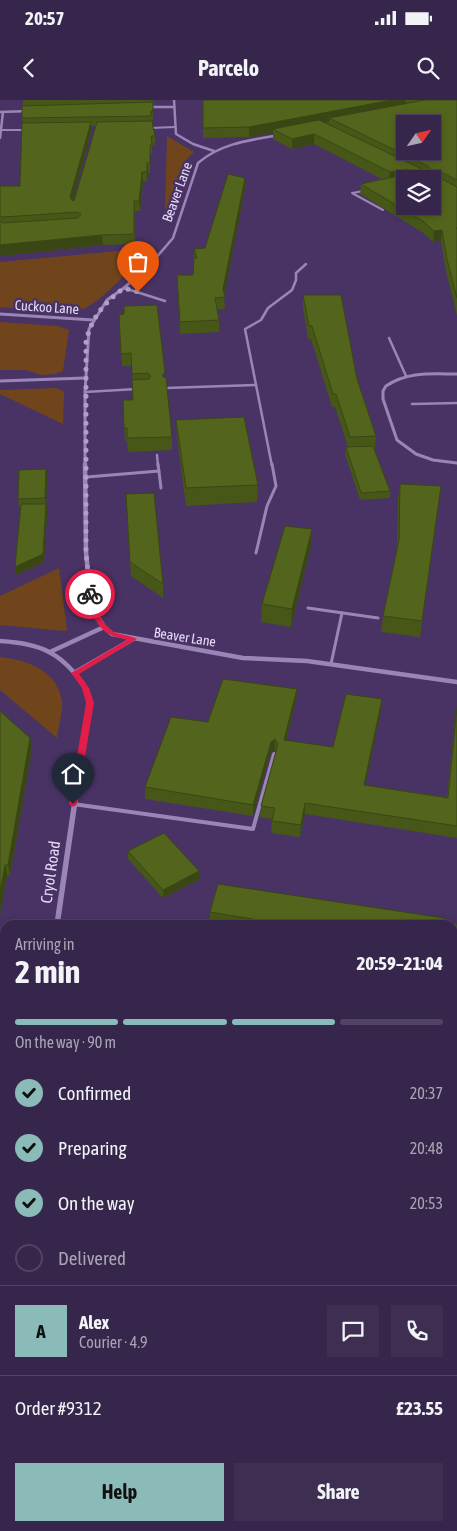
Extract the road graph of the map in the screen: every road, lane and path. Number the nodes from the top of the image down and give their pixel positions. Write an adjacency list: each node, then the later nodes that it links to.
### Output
1 (174, 100): 2 (street)
2 (174, 106): 3 (street); 6 (street)
3 (140, 108)
4 (37, 111): 5 (street)
5 (2, 112): 8 (street)
6 (175, 127): 7 (lane); 12 (street)
7 (147, 128)
8 (1, 130): 9 (lane); 11 (street)
9 (29, 130)
10 (281, 134): 12 (street, Beaver Lane)
11 (0, 138)
12 (214, 150): 16 (street, Beaver Lane)
13 (369, 189): 14 (lane)
14 (383, 210)
15 (306, 264): 25 (lane)
16 (124, 288): 17 (lane); 19 (street, Beaver Lane)
17 (165, 300)
18 (0, 314): 19 (street, Cuckoo Lane)
19 (93, 320): 23 (street, Beaver Lane)
20 (389, 338): 22 (lane)
21 (457, 374): 22 (street)
22 (406, 376): 32 (street)
23 (85, 378): 24 (street); 28 (street, Beaver Lane)
24 (0, 381)
25 (255, 385): 26 (lane); 36 (lane)
26 (166, 388)
27 (140, 389): 28 (lane)
28 (85, 392): 34 (street, Beaver Lane)
29 (457, 403): 30 (lane)
30 (412, 404)
31 (158, 455): 33 (lane)
32 (457, 463)
33 (159, 471): 34 (lane); 35 (lane)
34 (87, 477): 40 (street, Beaver Lane)
35 (161, 488)
36 (256, 553)
37 (308, 608): 38 (lane)
38 (342, 613): 39 (lane); 44 (lane)
39 (378, 618)
40 (104, 627): 41 (street, Beaver Lane); 43 (street)
41 (133, 639): 44 (street, Beaver Lane); 45 (street)
42 (0, 641): 43 (street, Cryol Road)
43 (50, 652): 45 (street, Cryol Road)
44 (331, 664): 46 (street, Beaver Lane)
45 (74, 673): 48 (street, Cryol Road)
46 (457, 682)
47 (274, 754): 48 (lane)
48 (73, 804): 49 (street, Cryol Road)
49 (58, 920)

